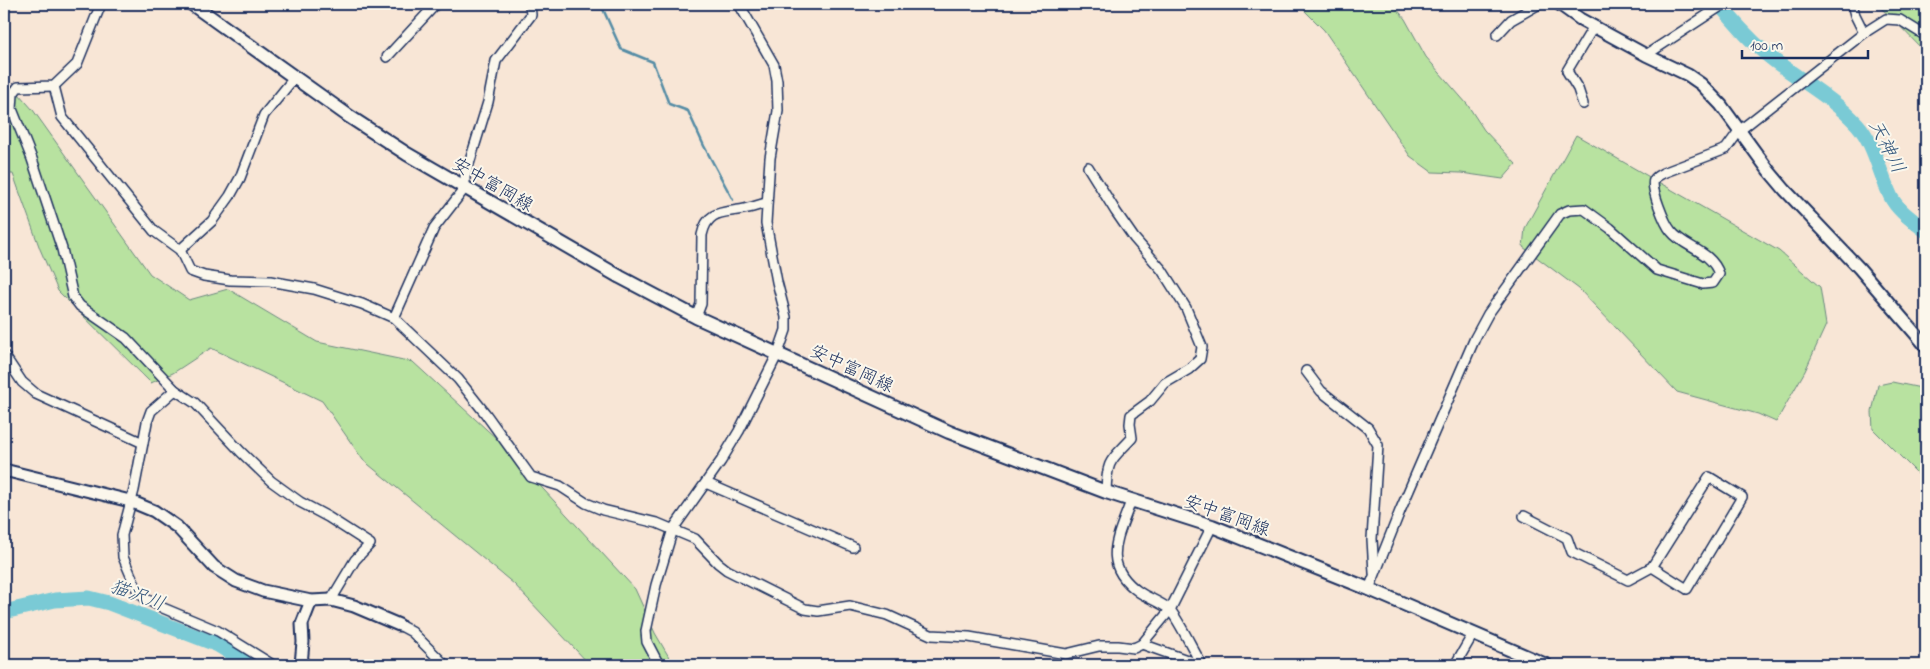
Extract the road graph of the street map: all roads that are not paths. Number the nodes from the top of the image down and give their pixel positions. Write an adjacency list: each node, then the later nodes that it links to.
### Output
1 (101, 4): 17 (street)
2 (192, 4): 16 (main road, 安中富岡線)
3 (436, 4): 15 (street)
4 (530, 4): 21 (street)
5 (1539, 4): 12 (street)
6 (1559, 4): 10 (street)
7 (1852, 4): 11 (street)
8 (742, 5): 22 (street)
9 (1720, 6): 14 (street)
10 (1594, 26): 14 (street); 18 (street)
11 (1864, 34): 13 (street); 19 (street)
12 (1497, 35)
13 (1926, 36)
14 (1646, 55): 19 (street)
15 (387, 57)
16 (294, 78): 21 (main road, 安中富岡線); 23 (street)
17 (54, 86): 23 (street); 30 (street)
18 (1583, 104)
19 (1739, 131): 26 (street); 42 (street)
20 (1088, 167): 34 (street)
21 (464, 188): 24 (main road, 安中富岡線); 25 (street)
22 (767, 203): 24 (street); 27 (street)
23 (180, 250): 25 (street)
24 (696, 317): 27 (main road, 安中富岡線)
25 (394, 318): 39 (street)
26 (1926, 346)
27 (778, 353): 33 (street); 34 (main road, 安中富岡線)
28 (4, 355): 31 (street)
29 (1306, 371): 42 (street)
30 (175, 390): 31 (street); 44 (street)
31 (143, 444): 35 (street)
32 (4, 470): 35 (street)
33 (706, 483): 39 (street); 40 (street)
34 (1106, 492): 36 (main road, 安中富岡線)
35 (130, 501): 45 (street); 50 (street)
36 (1132, 501): 38 (main road, 安中富岡線); 46 (street)
37 (1524, 516): 41 (street)
38 (1212, 526): 43 (main road, 安中富岡線); 46 (street)
39 (673, 529): 49 (street); 53 (street)
40 (853, 546)
41 (1652, 567): 41 (street)
42 (1374, 576): 43 (street)
43 (1369, 589): 48 (main road, 安中富岡線)
44 (331, 600): 45 (street); 47 (street)
45 (311, 601): 51 (street)
46 (1170, 610): 49 (street); 54 (street)
47 (400, 625): 52 (street)
48 (1473, 634): 55 (street); 56 (main road, 安中富岡線)
49 (1142, 644): 54 (street)
50 (273, 665)
51 (301, 665)
52 (446, 665)
53 (659, 665)
54 (1201, 665)
55 (1455, 665)
56 (1546, 665)

